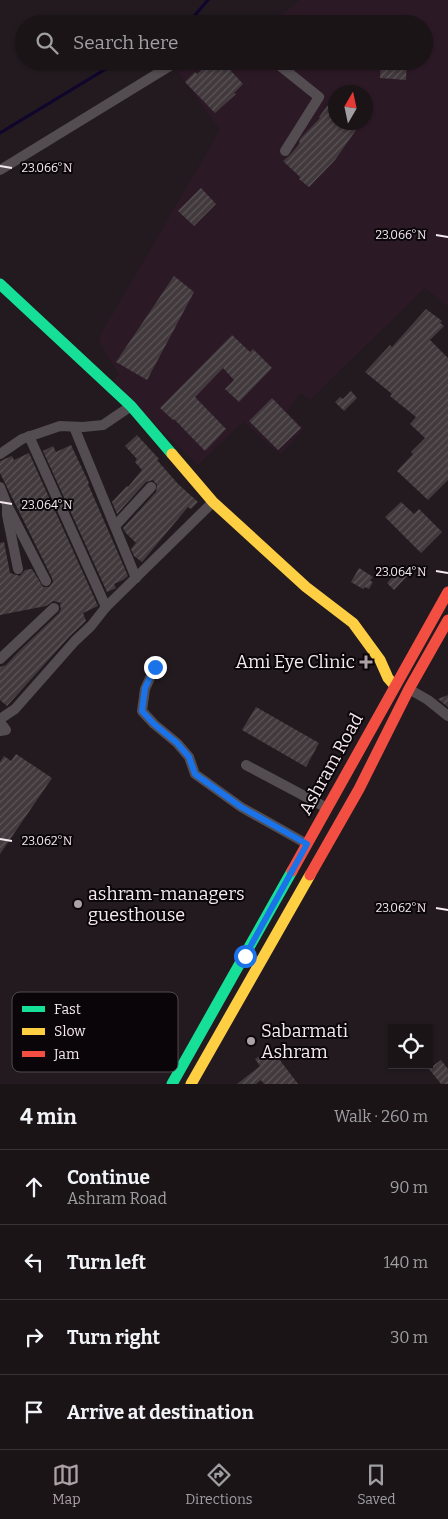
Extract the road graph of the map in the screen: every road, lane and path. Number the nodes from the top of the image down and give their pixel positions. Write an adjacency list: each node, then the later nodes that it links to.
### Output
1 (163, 70): 4 (street)
2 (285, 70): 3 (street)
3 (285, 151)
4 (0, 170)
5 (0, 284): 6 (main road)
6 (131, 406): 7 (street); 12 (main road)
7 (74, 426): 8 (street); 14 (street)
8 (30, 436): 9 (street); 19 (street)
9 (0, 454)
10 (0, 487): 13 (street)
11 (151, 487): 14 (street)
12 (213, 502): 16 (street); 24 (main road)
13 (7, 505): 15 (street); 17 (street)
14 (115, 526): 16 (street)
15 (18, 569)
16 (136, 578): 19 (street)
17 (46, 581)
18 (448, 592): 24 (main road, Ashram Road)
19 (106, 607): 27 (street)
20 (54, 608): 22 (street)
21 (448, 620): 25 (main road, Ashram Road)
22 (0, 659)
23 (155, 667): 31 (street)
24 (395, 686): 30 (main road, Ashram Road)
25 (409, 689): 26 (street); 33 (main road, Ashram Road)
26 (448, 716)
27 (0, 721): 28 (street)
28 (0, 731)
29 (246, 766): 30 (street)
30 (327, 808): 31 (main road, Ashram Road)
31 (307, 844): 32 (main road, Ashram Road)
32 (172, 1084)
33 (191, 1084)

